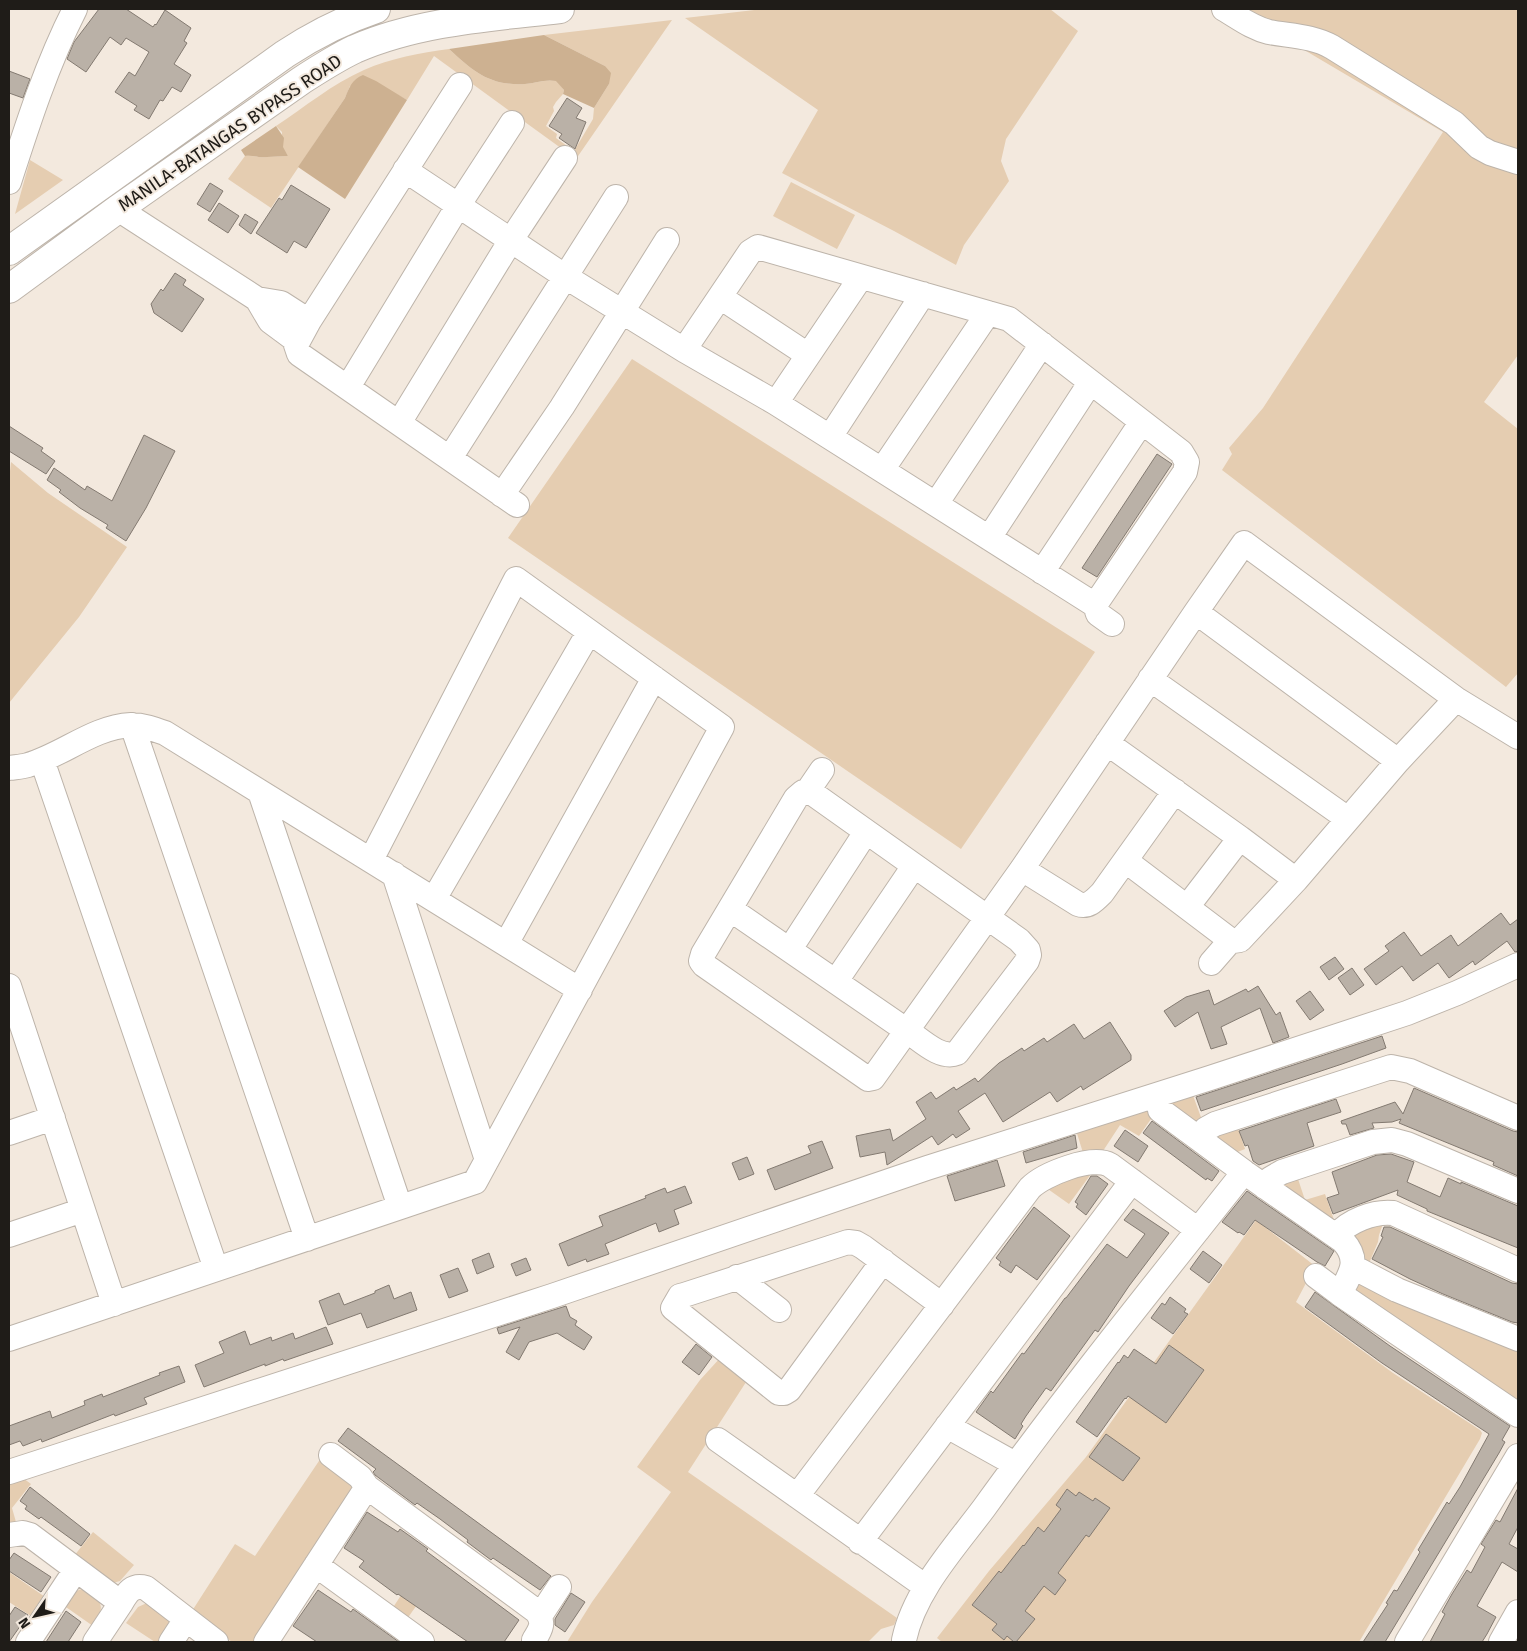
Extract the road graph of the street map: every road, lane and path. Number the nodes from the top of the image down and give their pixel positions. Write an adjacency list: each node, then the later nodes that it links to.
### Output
1 (76, 9): 6 (street)
2 (376, 9): 19 (main road, MANILA-BATANGAS BYPASS ROAD)
3 (560, 9): 16 (main road, MANILA-BATANGAS BYPASS ROAD)
4 (1224, 9): 8 (street)
5 (460, 85): 11 (street)
6 (18, 121): 13 (street)
7 (512, 123): 15 (street)
8 (1490, 153): 10 (street); 12 (street)
9 (565, 158): 17 (street)
10 (1518, 162)
11 (405, 170): 15 (street); 28 (street)
12 (1518, 179)
13 (9, 182)
14 (616, 197): 20 (street)
15 (458, 206): 17 (street); 34 (street)
16 (118, 209): 22 (main road, MANILA-BATANGAS BYPASS ROAD); 25 (street)
17 (511, 240): 20 (street); 37 (street)
18 (667, 240): 26 (street)
19 (9, 251)
20 (566, 277): 26 (street); 39 (street)
21 (860, 277): 23 (street); 24 (street); 32 (street)
22 (9, 289)
23 (923, 294): 27 (street); 38 (street)
24 (720, 297): 31 (street); 32 (street)
25 (257, 299): 28 (street); 29 (street)
26 (622, 310): 31 (street); 39 (street)
27 (988, 313): 30 (street); 40 (street)
28 (309, 321): 29 (street)
29 (297, 341): 34 (street)
30 (1042, 344): 33 (street); 41 (street)
31 (684, 350): 35 (street)
32 (808, 355): 35 (street)
33 (1090, 383): 36 (street); 42 (street)
34 (348, 387): 37 (street)
35 (776, 403): 38 (street)
36 (1141, 422): 43 (street); 44 (street)
37 (399, 423): 39 (street)
38 (830, 437): 40 (street)
39 (450, 458)
40 (882, 470): 41 (street)
41 (936, 504): 42 (street)
42 (989, 538): 43 (street)
43 (1042, 572): 44 (street)
44 (1095, 606): 46 (street)
45 (1196, 612): 49 (street); 50 (street); 55 (street)
46 (1112, 624)
47 (589, 632): 48 (street); 64 (street); 70 (street)
48 (654, 678): 75 (street); 81 (street)
49 (1150, 679): 53 (street); 61 (street)
50 (1456, 699): 52 (street); 55 (street)
51 (132, 725): 54 (street); 59 (street); 99 (street)
52 (1517, 735)
53 (1107, 743): 58 (street); 67 (street)
54 (42, 760): 56 (street); 102 (street)
55 (1398, 760): 61 (street)
56 (9, 768)
57 (822, 770): 60 (street)
58 (1175, 791): 63 (street); 65 (street)
59 (260, 792): 64 (street); 94 (street)
60 (807, 792): 62 (street); 72 (street)
61 (1348, 819): 69 (street)
62 (866, 832): 66 (street); 76 (street)
63 (1240, 838): 69 (street); 71 (street)
64 (370, 860): 68 (street)
65 (1126, 861): 67 (street); 71 (street)
66 (914, 866): 73 (street); 79 (street)
67 (1022, 869): 73 (street)
68 (394, 874): 70 (street); 89 (street)
69 (1296, 880): 74 (street)
70 (434, 899): 75 (street)
71 (1187, 906): 74 (street)
72 (730, 908): 76 (street); 83 (street)
73 (987, 918): 83 (street); 83 (street)
74 (1231, 940): 77 (street)
75 (506, 944): 81 (street)
76 (790, 950): 79 (street)
77 (1211, 962)
78 (1518, 965): 118 (street)
79 (836, 981): 83 (street)
80 (9, 986): 82 (street)
81 (580, 990): 89 (street)
82 (15, 1023): 85 (street)
83 (906, 1030)
84 (1160, 1110): 88 (street)
85 (53, 1118): 87 (street); 95 (street)
86 (1518, 1118): 88 (street)
87 (9, 1133)
88 (1199, 1139): 90 (street)
89 (487, 1160): 94 (street)
90 (1244, 1172): 92 (street); 96 (street)
91 (1132, 1181): 96 (street); 108 (street); 113 (street)
92 (1265, 1187): 93 (street); 98 (street)
93 (1518, 1191)
94 (400, 1207): 99 (street)
95 (83, 1210): 97 (street); 107 (street)
96 (1198, 1230): 117 (street)
97 (9, 1235)
98 (1336, 1236): 101 (street); 103 (street)
99 (307, 1239): 102 (street)
100 (883, 1261): 105 (street); 105 (street); 108 (street)
101 (1353, 1267): 106 (street); 111 (street)
102 (216, 1269): 107 (street)
103 (1518, 1270)
104 (1316, 1276): 106 (street)
105 (737, 1277): 109 (street)
106 (1340, 1294): 112 (street)
107 (114, 1304): 110 (street)
108 (942, 1305): 120 (street)
109 (779, 1310)
110 (9, 1339)
111 (1518, 1339)
112 (1518, 1415)
113 (947, 1426): 117 (street); 122 (street)
114 (718, 1440): 120 (street)
115 (331, 1455): 119 (street)
116 (1518, 1456): 139 (street)
117 (1015, 1464): 126 (street)
118 (9, 1472)
119 (368, 1487): 123 (street); 129 (street)
120 (797, 1496): 122 (street)
121 (9, 1535): 124 (street)
122 (860, 1542): 126 (street)
123 (316, 1565): 131 (street); 137 (street)
124 (76, 1571): 127 (street); 133 (street)
125 (559, 1587): 129 (street)
126 (926, 1587): 132 (street)
127 (120, 1604): 130 (street); 134 (street)
128 (1518, 1612): 140 (street)
129 (540, 1616): 138 (street)
130 (186, 1619): 135 (street); 136 (street)
131 (275, 1639)
132 (898, 1641)
133 (28, 1642)
134 (95, 1642)
135 (171, 1642)
136 (216, 1642)
137 (422, 1642)
138 (534, 1642)
139 (1408, 1642)
140 (1501, 1642)

